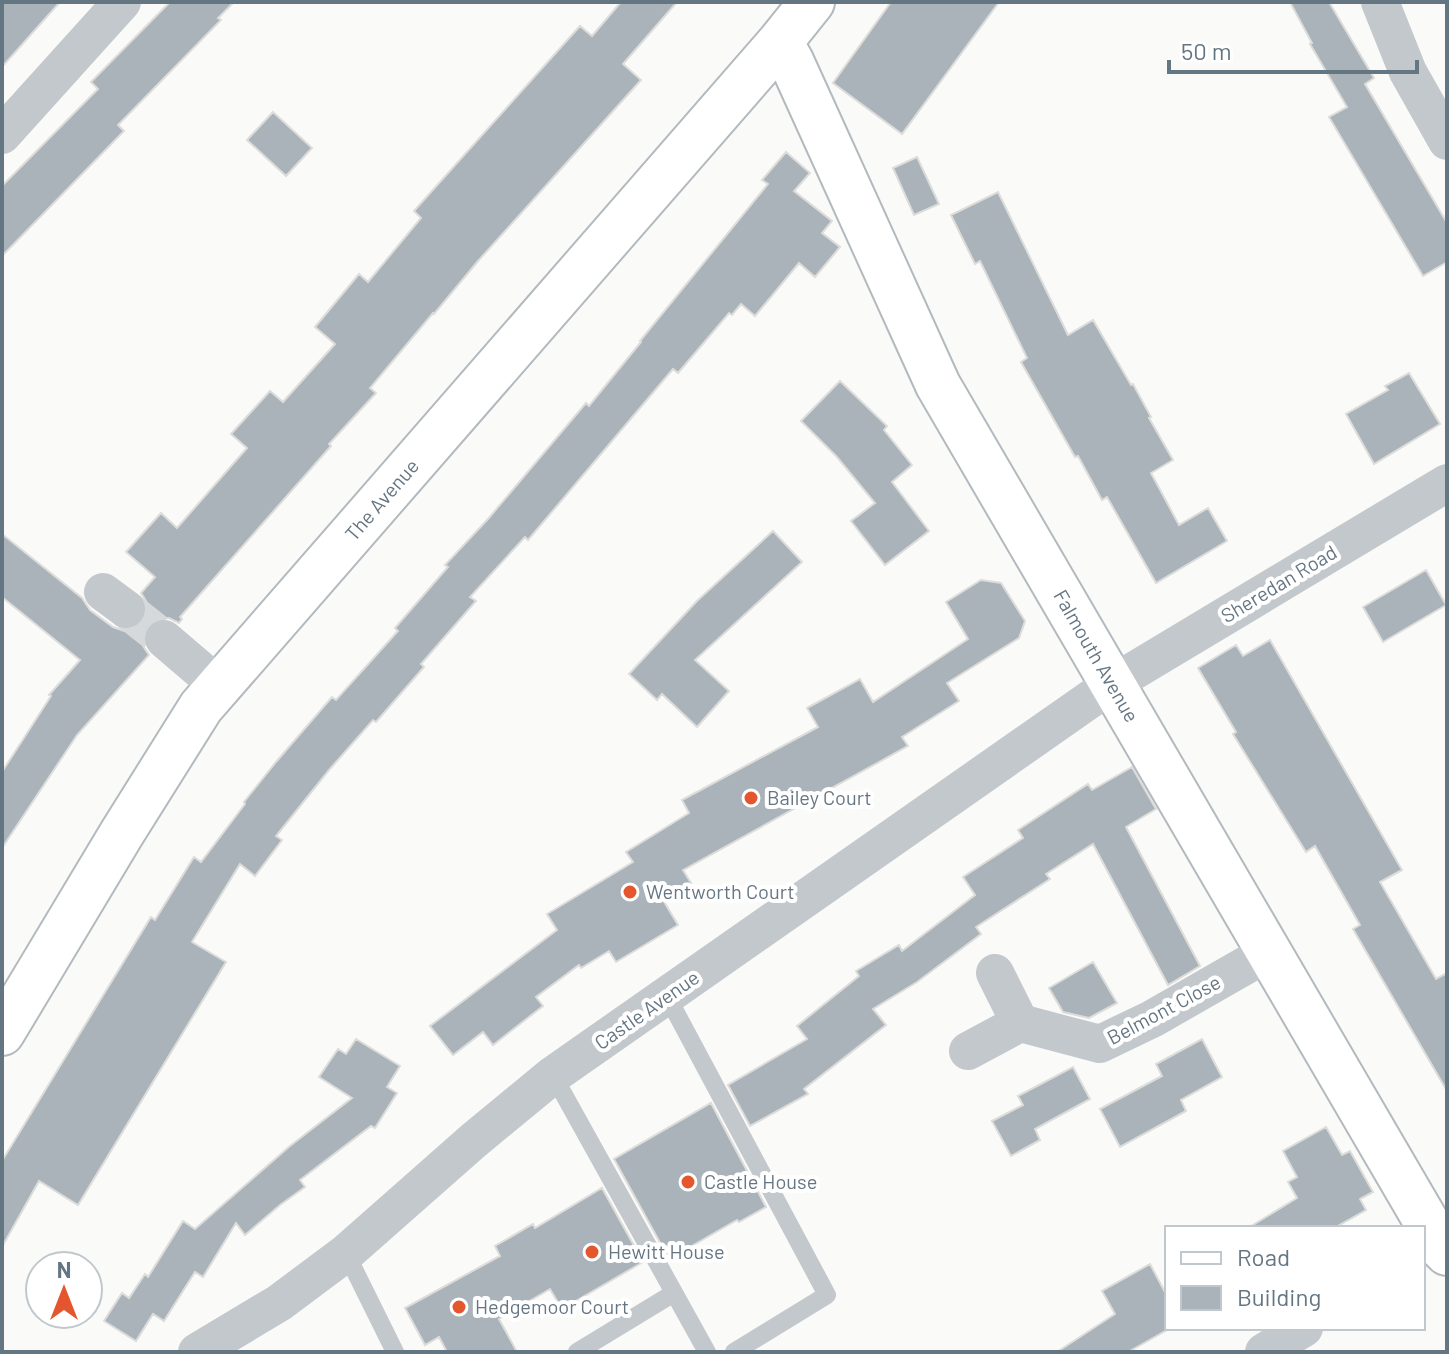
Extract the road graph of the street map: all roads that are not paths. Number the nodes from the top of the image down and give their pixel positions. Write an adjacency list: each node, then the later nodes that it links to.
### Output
1 (122, 2): 5 (street)
2 (812, 2): 4 (street, The Avenue)
3 (1380, 2): 6 (street)
4 (780, 42): 9 (street, Falmouth Avenue); 10 (street, The Avenue)
5 (2, 135)
6 (1447, 141)
7 (1447, 483): 9 (street, Sheredan Road)
8 (164, 639): 10 (street)
9 (1112, 684): 11 (street, Falmouth Avenue); 13 (street, Castle Avenue)
10 (219, 686): 14 (street, The Avenue)
11 (1269, 952): 15 (street, Belmont Close); 18 (street, Falmouth Avenue)
12 (995, 973): 15 (street)
13 (667, 996): 17 (street, Castle Avenue); 26 (lane)
14 (9, 1008)
15 (1020, 1023): 16 (street)
16 (968, 1051)
17 (553, 1075): 19 (street, Castle Avenue); 20 (lane)
18 (1439, 1250)
19 (346, 1253): 22 (street, Castle Avenue); 23 (lane)
20 (674, 1293): 24 (lane); 25 (lane)
21 (1301, 1330): 27 (street)
22 (197, 1352)
23 (395, 1352)
24 (577, 1352)
25 (707, 1352)
26 (734, 1352)
27 (1264, 1352)

